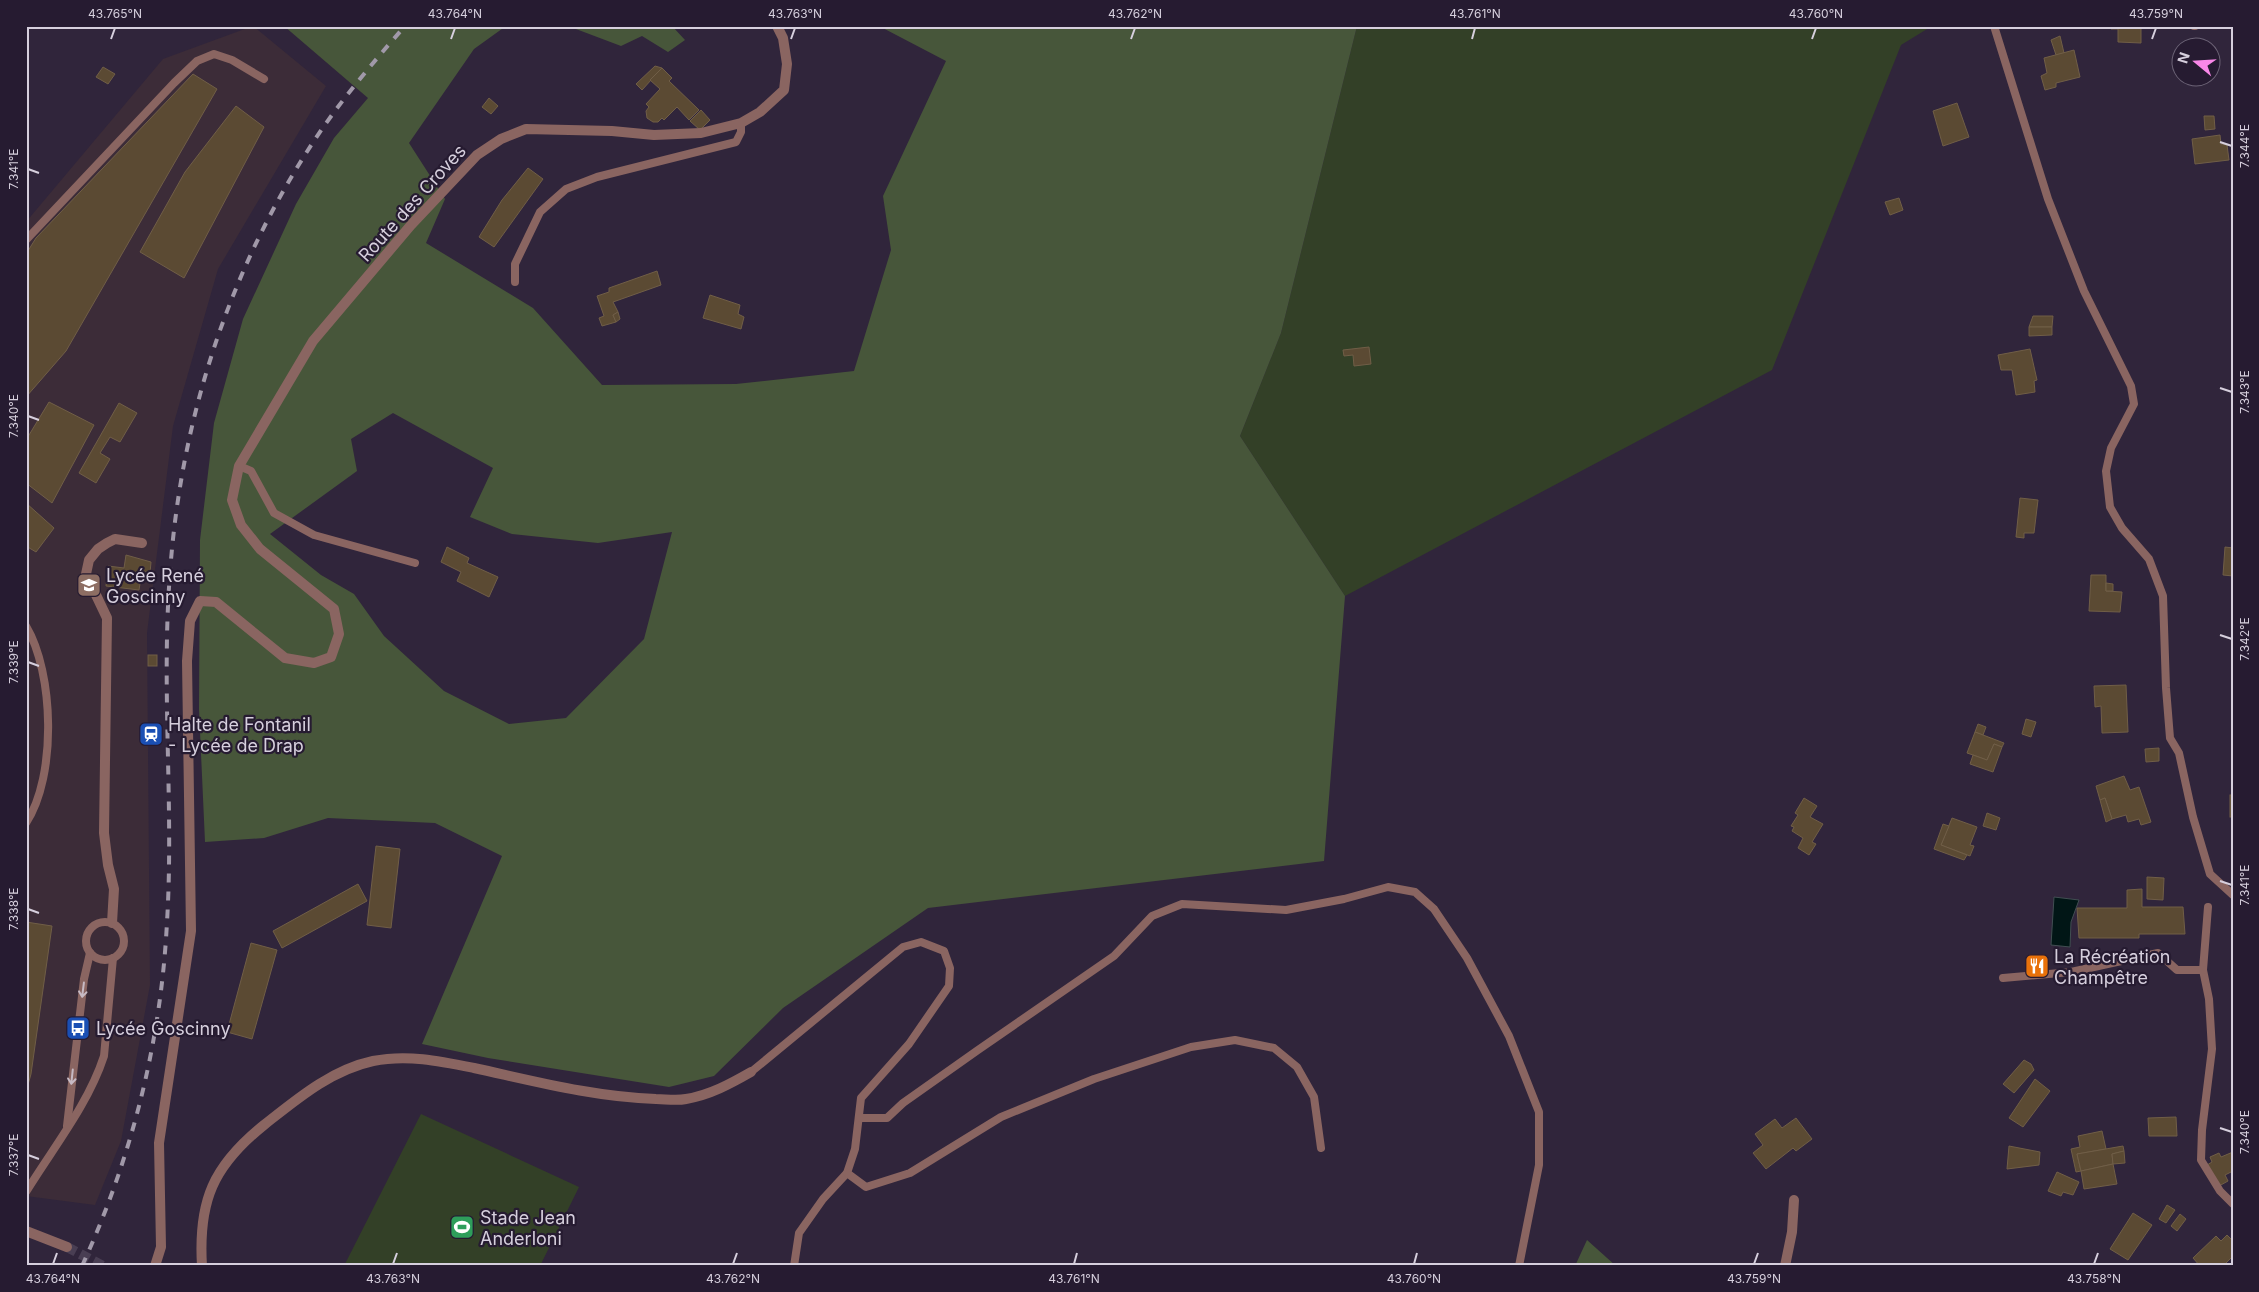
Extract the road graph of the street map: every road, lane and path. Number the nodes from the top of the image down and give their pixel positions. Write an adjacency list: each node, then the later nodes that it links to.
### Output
1 (777, 26): 4 (street, Route des Croves)
2 (1994, 26): 12 (lane)
3 (264, 79): 5 (lane)
4 (741, 123): 6 (lane); 7 (street, Route des Croves)
5 (26, 240)
6 (515, 282)
7 (239, 466): 9 (lane); 29 (street, Route des Croves)
8 (142, 543): 14 (street)
9 (415, 563)
10 (26, 626): 11 (lane)
11 (26, 822)
12 (2233, 895)
13 (2208, 907): 17 (lane)
14 (112, 923): 15 (lane); 16 (lane)
15 (90, 953): 16 (lane); 21 (lane, one-way to 21)
16 (114, 958): 21 (lane)
17 (2203, 970): 18 (lane); 26 (lane)
18 (2003, 978)
19 (751, 1072): 20 (lane); 30 (street)
20 (860, 1118): 23 (lane); 32 (lane)
21 (67, 1128): 24 (lane)
22 (1321, 1148): 23 (lane)
23 (847, 1173): 31 (lane)
24 (26, 1192)
25 (1794, 1200): 33 (street)
26 (2233, 1204)
27 (26, 1231): 28 (street)
28 (68, 1247)
29 (155, 1266)
30 (202, 1266)
31 (794, 1266)
32 (1519, 1266)
33 (1785, 1266)

